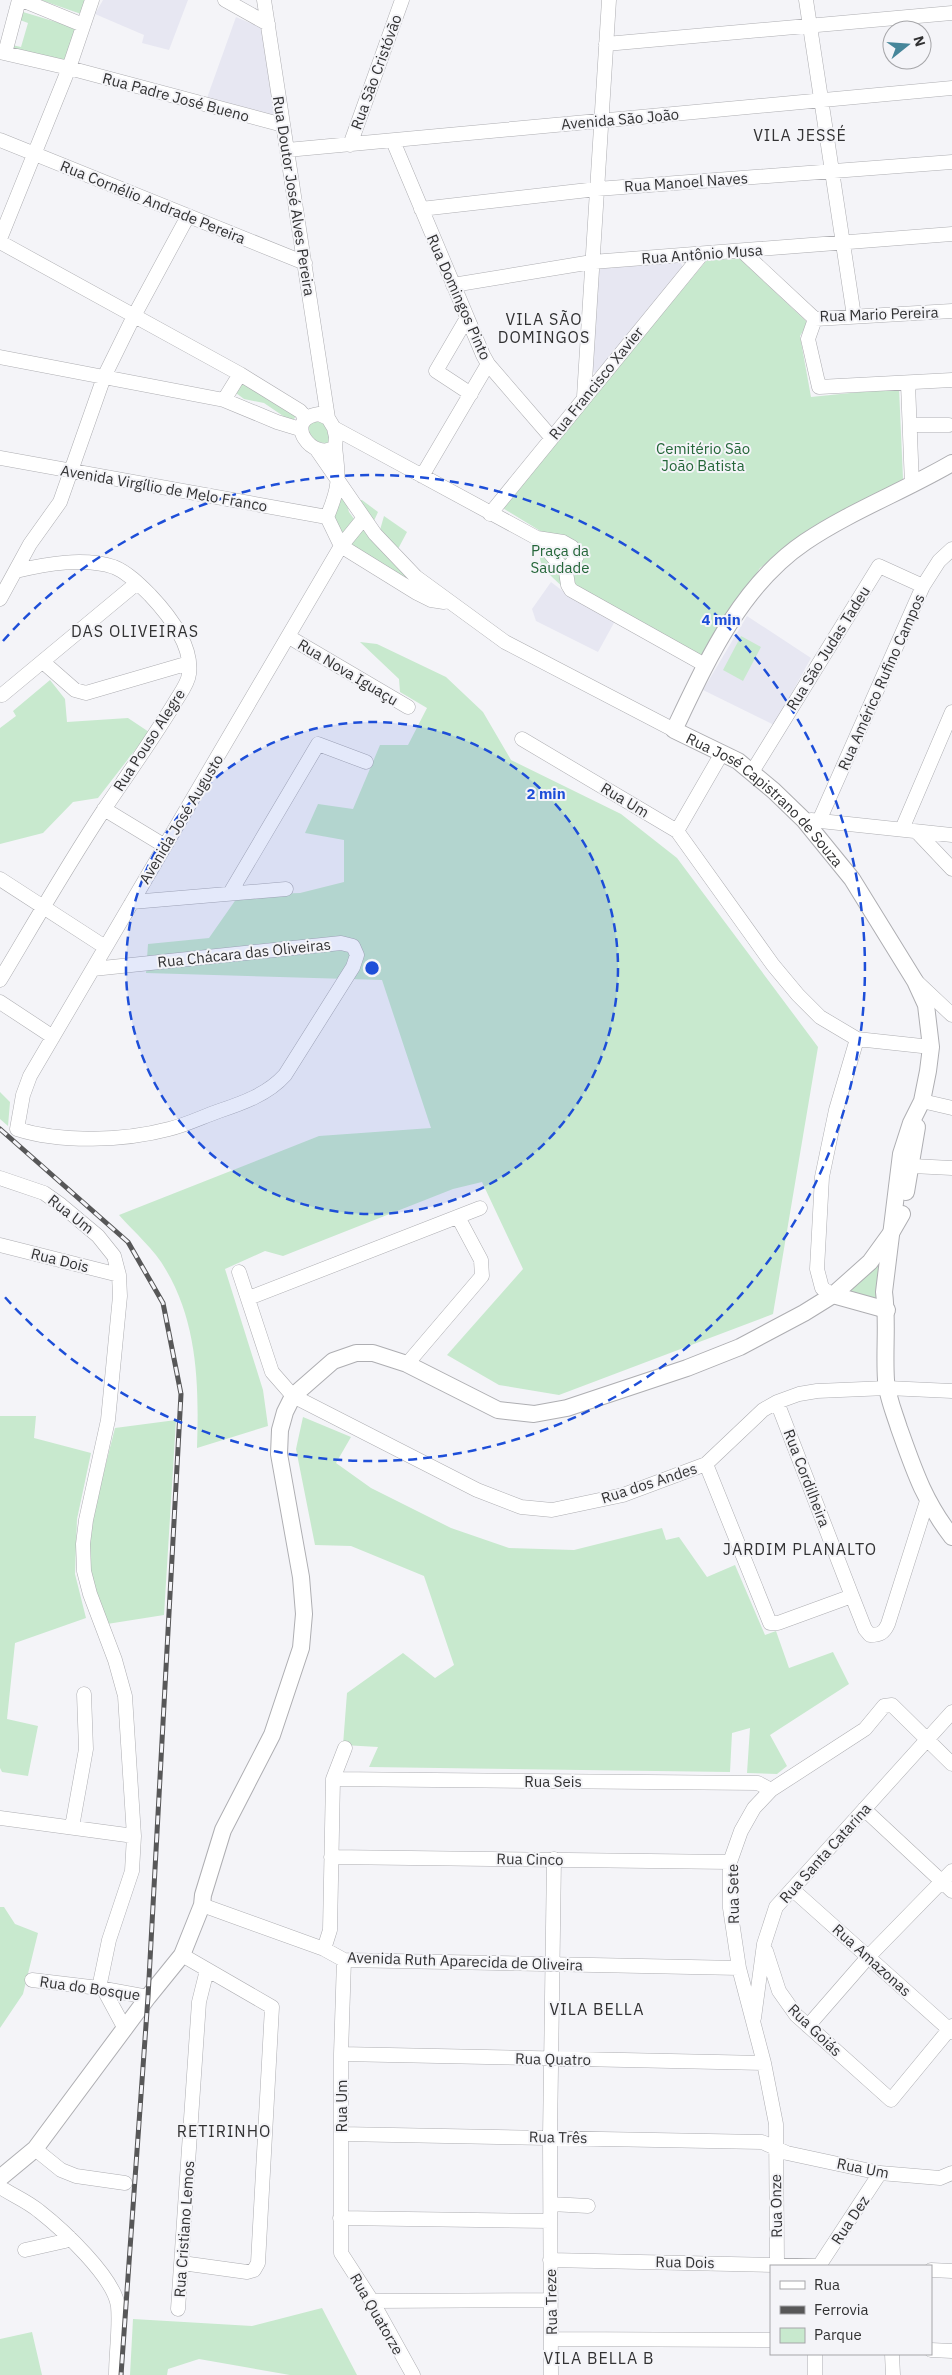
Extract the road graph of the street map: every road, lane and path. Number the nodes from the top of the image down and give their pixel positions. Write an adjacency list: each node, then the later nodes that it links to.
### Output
1 (20, 0): 10 (street); 13 (street)
2 (92, 0): 10 (street)
3 (264, 0): 9 (street, Rua Doutor José Alves Pereira)
4 (402, 0): 21 (street, Rua São Cristóvão)
5 (609, 0): 12 (street)
6 (806, 0): 11 (street)
7 (231, 1): 9 (street)
8 (952, 13): 11 (street)
9 (268, 24): 18 (street, Rua Doutor José Alves Pereira)
10 (83, 25): 14 (street)
11 (810, 26): 12 (street); 16 (street)
12 (606, 44): 17 (street)
13 (2, 52): 14 (street, Rua Padre José Bueno)
14 (69, 68): 18 (street, Rua Padre José Bueno); 23 (street)
15 (952, 88): 16 (street, Avenida São João)
16 (823, 101): 17 (street, Avenida São João); 25 (street)
17 (602, 121): 20 (street, Avenida São João); 26 (street)
18 (284, 125): 22 (street, Rua Doutor José Alves Pereira)
19 (0, 140): 23 (street, Rua Cornélio Andrade Pereira)
20 (393, 141): 21 (street, Avenida São João); 27 (street, Rua Domingos Pinto)
21 (350, 144): 22 (street, Avenida São João)
22 (287, 150): 35 (street, Rua Doutor José Alves Pereira)
23 (34, 154): 28 (street, Rua Cornélio Andrade Pereira); 30 (street)
24 (952, 162): 25 (street, Rua Manoel Naves)
25 (833, 172): 26 (street, Rua Manoel Naves); 31 (street)
26 (597, 189): 27 (street, Rua Manoel Naves); 34 (street)
27 (421, 209): 36 (street, Rua Domingos Pinto)
28 (188, 216): 35 (street, Rua Cornélio Andrade Pereira); 38 (street)
29 (952, 234): 31 (street, Rua Antônio Musa)
30 (0, 240): 38 (street)
31 (842, 241): 32 (street, Rua Antônio Musa); 39 (street)
32 (742, 251): 33 (street, Rua Antônio Musa); 41 (street, Rua Mario Pereira)
33 (702, 254): 34 (street, Rua Antônio Musa); 50 (street, Rua Francisco Xavier)
34 (592, 262): 36 (street, Rua Antônio Musa); 50 (street)
35 (305, 264): 48 (street, Rua Doutor José Alves Pereira)
36 (453, 285): 40 (street, Rua Domingos Pinto)
37 (952, 311): 39 (street, Rua Mario Pereira)
38 (134, 316): 44 (street); 45 (street)
39 (854, 316): 41 (street, Rua Mario Pereira)
40 (467, 318): 43 (street, Rua Domingos Pinto); 49 (street)
41 (815, 319): 47 (street)
42 (0, 357): 45 (street)
43 (488, 364): 49 (street); 56 (street, Rua Domingos Pinto)
44 (240, 374): 51 (street); 52 (street)
45 (104, 377): 51 (street); 61 (street)
46 (952, 380): 47 (street)
47 (908, 384): 54 (street)
48 (325, 392): 52 (street); 53 (street, Rua Doutor José Alves Pereira)
49 (471, 394): 62 (street)
50 (584, 397): 56 (street, Rua Francisco Xavier)
51 (224, 400): 52 (street)
52 (306, 421): 53 (street); 58 (street)
53 (331, 423): 57 (street); 62 (street)
54 (910, 425): 55 (street); 64 (street)
55 (949, 425)
56 (551, 437): 65 (street, Rua Francisco Xavier)
57 (335, 447): 58 (street); 63 (street, Rua José Capistrano de Souza)
58 (317, 450): 63 (street)
59 (0, 458): 61 (street, Avenida Virgílio de Melo Franco)
60 (952, 463): 64 (main road)
61 (72, 471): 66 (street, Avenida Virgílio de Melo Franco); 71 (street)
62 (422, 476): 65 (street)
63 (340, 480): 66 (street, Rua José Capistrano de Souza); 67 (street, Rua José Capistrano de Souza)
64 (912, 485): 80 (main road)
65 (490, 514): 68 (street)
66 (328, 517): 69 (street)
67 (363, 518): 69 (street, Avenida José Augusto); 75 (street, Rua José Capistrano de Souza)
68 (537, 538): 72 (street); 72 (street)
69 (341, 546): 75 (street, Rua José Capistrano de Souza); 77 (street, Avenida José Augusto)
70 (952, 549): 74 (street, Rua Américo Rufino Campos)
71 (16, 571): 73 (street, Rua Pouso Alegre); 76 (street)
72 (566, 572): 80 (street)
73 (137, 583): 78 (street); 79 (street, Rua Pouso Alegre)
74 (923, 586): 88 (street, Rua São Judas Tadeu); 90 (street, Rua Américo Rufino Campos)
75 (422, 589): 84 (street, Rua José Capistrano de Souza)
76 (0, 599)
77 (289, 637): 82 (street, Rua Nova Iguaçu); 95 (street, Avenida José Augusto)
78 (43, 662): 79 (street); 81 (street)
79 (189, 663): 89 (street, Rua Pouso Alegre)
80 (705, 665): 84 (main road)
81 (2, 695)
82 (408, 708)
83 (952, 712): 91 (street)
84 (674, 730): 86 (main road, Rua José Capistrano de Souza)
85 (522, 739): 92 (street, Rua Um)
86 (722, 753): 88 (main road, Rua José Capistrano de Souza); 92 (street)
87 (366, 762): 99 (street)
88 (752, 772): 90 (main road, Rua José Capistrano de Souza)
89 (104, 809): 95 (street); 101 (street, Rua Pouso Alegre)
90 (812, 820): 91 (street); 105 (main road, Rua José Capistrano de Souza)
91 (902, 829): 93 (street)
92 (677, 831): 109 (street)
93 (917, 832): 94 (street); 96 (street)
94 (952, 835)
95 (165, 846): 100 (street, Avenida José Augusto)
96 (952, 868)
97 (0, 880): 101 (street)
98 (286, 889): 99 (street)
99 (230, 893): 100 (street)
100 (132, 902): 102 (street, Avenida José Augusto)
101 (44, 907): 102 (street); 104 (street, Rua Pouso Alegre)
102 (106, 947): 103 (street, Avenida José Augusto)
103 (92, 969): 108 (street, Avenida José Augusto); 113 (street, Rua Chácara das Oliveiras)
104 (0, 980)
105 (915, 981): 107 (street); 110 (main road, Rua José Capistrano de Souza)
106 (0, 1002): 108 (street)
107 (952, 1015)
108 (53, 1037): 113 (street, Avenida José Augusto)
109 (857, 1039): 110 (street); 126 (street)
110 (931, 1047): 111 (main road, Rua José Capistrano de Souza)
111 (920, 1107): 112 (street); 114 (main road, Rua José Capistrano de Souza)
112 (952, 1108)
113 (17, 1129)
114 (906, 1160): 115 (street); 117 (main road, Rua José Capistrano de Souza); 119 (main road, Rua José Capistrano de Souza)
115 (952, 1168)
116 (0, 1178): 124 (street, Rua Um)
117 (898, 1179): 121 (main road, Rua José Capistrano de Souza); 125 (main road)
118 (480, 1208): 120 (street)
119 (902, 1214): 121 (main road); 128 (main road, Rua José Capistrano de Souza)
120 (458, 1217): 127 (street); 129 (street)
121 (891, 1233): 125 (main road); 128 (main road, Rua José Capistrano de Souza)
122 (0, 1245): 124 (street, Rua Dois)
123 (239, 1272): 127 (street)
124 (119, 1275): 148 (street, Rua Um)
125 (848, 1283): 126 (main road)
126 (833, 1295): 128 (main road); 129 (main road)
127 (249, 1298): 132 (street)
128 (887, 1310): 130 (main road, Rua José Capistrano de Souza)
129 (407, 1364): 132 (main road)
130 (887, 1388): 131 (street, Rua dos Andes); 133 (street, Rua dos Andes); 135 (main road, Rua José Capistrano de Souza)
131 (952, 1391)
132 (293, 1396): 134 (street, Rua dos Andes); 155 (main road)
133 (778, 1402): 134 (street, Rua dos Andes); 137 (street, Rua Cordilheira)
134 (706, 1464): 137 (street)
135 (926, 1501): 136 (main road, Rua José Capistrano de Souza); 137 (street, Rua Cordilheira)
136 (952, 1537)
137 (852, 1596)
138 (84, 1694): 147 (street)
139 (952, 1712): 140 (street, Rua Santa Catarina)
140 (926, 1740): 142 (street); 144 (street, Rua Sete); 145 (street, Rua Santa Catarina)
141 (345, 1748): 143 (street)
142 (952, 1764)
143 (333, 1780): 144 (street, Rua Seis); 149 (street)
144 (771, 1790): 151 (street, Rua Sete)
145 (864, 1809): 153 (street); 154 (street, Rua Santa Catarina)
146 (0, 1818): 147 (street)
147 (72, 1827): 148 (street)
148 (134, 1836): 165 (street, Rua Um)
149 (331, 1857): 150 (street, Rua Cinco); 157 (street)
150 (554, 1860): 151 (street, Rua Cinco); 161 (street, Rua Treze)
151 (730, 1862): 162 (street, Rua Sete)
152 (952, 1871): 153 (street)
153 (947, 1886): 159 (street)
154 (792, 1889): 156 (street, Rua Santa Catarina); 159 (street, Rua Amazonas)
155 (202, 1905): 157 (street, Avenida Ruth Aparecida de Oliveira); 158 (main road)
156 (764, 1944): 167 (street, Rua Santa Catarina); 168 (street, Rua Goiás)
157 (324, 1949): 160 (street, Avenida Ruth Aparecida de Oliveira)
158 (182, 1955): 163 (street); 166 (main road)
159 (869, 1956): 168 (street); 170 (street, Rua Amazonas)
160 (344, 1960): 161 (street, Avenida Ruth Aparecida de Oliveira); 171 (street, Rua Um)
161 (552, 1964): 162 (street, Avenida Ruth Aparecida de Oliveira); 172 (street, Rua Treze)
162 (739, 1968): 167 (street, Rua Sete)
163 (207, 1970): 191 (street, Rua Cristiano Lemos); 191 (street)
164 (32, 1980): 165 (street, Rua do Bosque)
165 (102, 1989): 166 (street, Rua do Bosque); 169 (street)
166 (148, 1997): 169 (main road)
167 (752, 2021): 173 (street, Rua Sete)
168 (808, 2026): 170 (street, Rua Goiás)
169 (125, 2029): 177 (main road)
170 (951, 2029)
171 (341, 2054): 172 (street, Rua Quatro); 174 (street, Rua Um)
172 (552, 2058): 173 (street, Rua Quatro); 175 (street, Rua Treze)
173 (764, 2062): 176 (street, Rua Sete)
174 (341, 2134): 175 (street, Rua Três); 185 (street, Rua Um)
175 (550, 2137): 176 (street, Rua Três); 183 (street, Rua Treze)
176 (775, 2147): 179 (street, Rua Um); 192 (street, Rua Onze)
177 (35, 2149): 180 (main road); 181 (street)
178 (952, 2172): 179 (street, Rua Um)
179 (880, 2173): 194 (street, Rua Dez)
180 (0, 2178)
181 (125, 2183)
182 (0, 2188): 187 (street)
183 (551, 2204): 184 (street); 186 (street, Rua Treze)
184 (588, 2206)
185 (340, 2218): 186 (street); 189 (street, Rua Um)
186 (550, 2221): 190 (street, Rua Treze)
187 (69, 2237): 188 (street); 206 (street)
188 (25, 2250)
189 (341, 2253): 197 (street, Rua Quatorze)
190 (550, 2260): 192 (street, Rua Dois); 198 (street, Rua Treze)
191 (182, 2263): 199 (street, Rua Cristiano Lemos)
192 (777, 2264): 193 (street, Rua Dois)
193 (798, 2265)
194 (820, 2265)
195 (932, 2270): 196 (street)
196 (952, 2271)
197 (372, 2300): 198 (street); 207 (street, Rua Quatorze)
198 (551, 2300): 200 (street, Rua Treze)
199 (178, 2309)
200 (551, 2339): 201 (street); 208 (street, Rua Treze)
201 (770, 2340)
202 (932, 2350): 203 (street)
203 (952, 2351)
204 (815, 2355): 209 (street)
205 (892, 2355): 210 (street)
206 (116, 2375)
207 (413, 2375)
208 (551, 2375)
209 (814, 2375)
210 (893, 2375)

